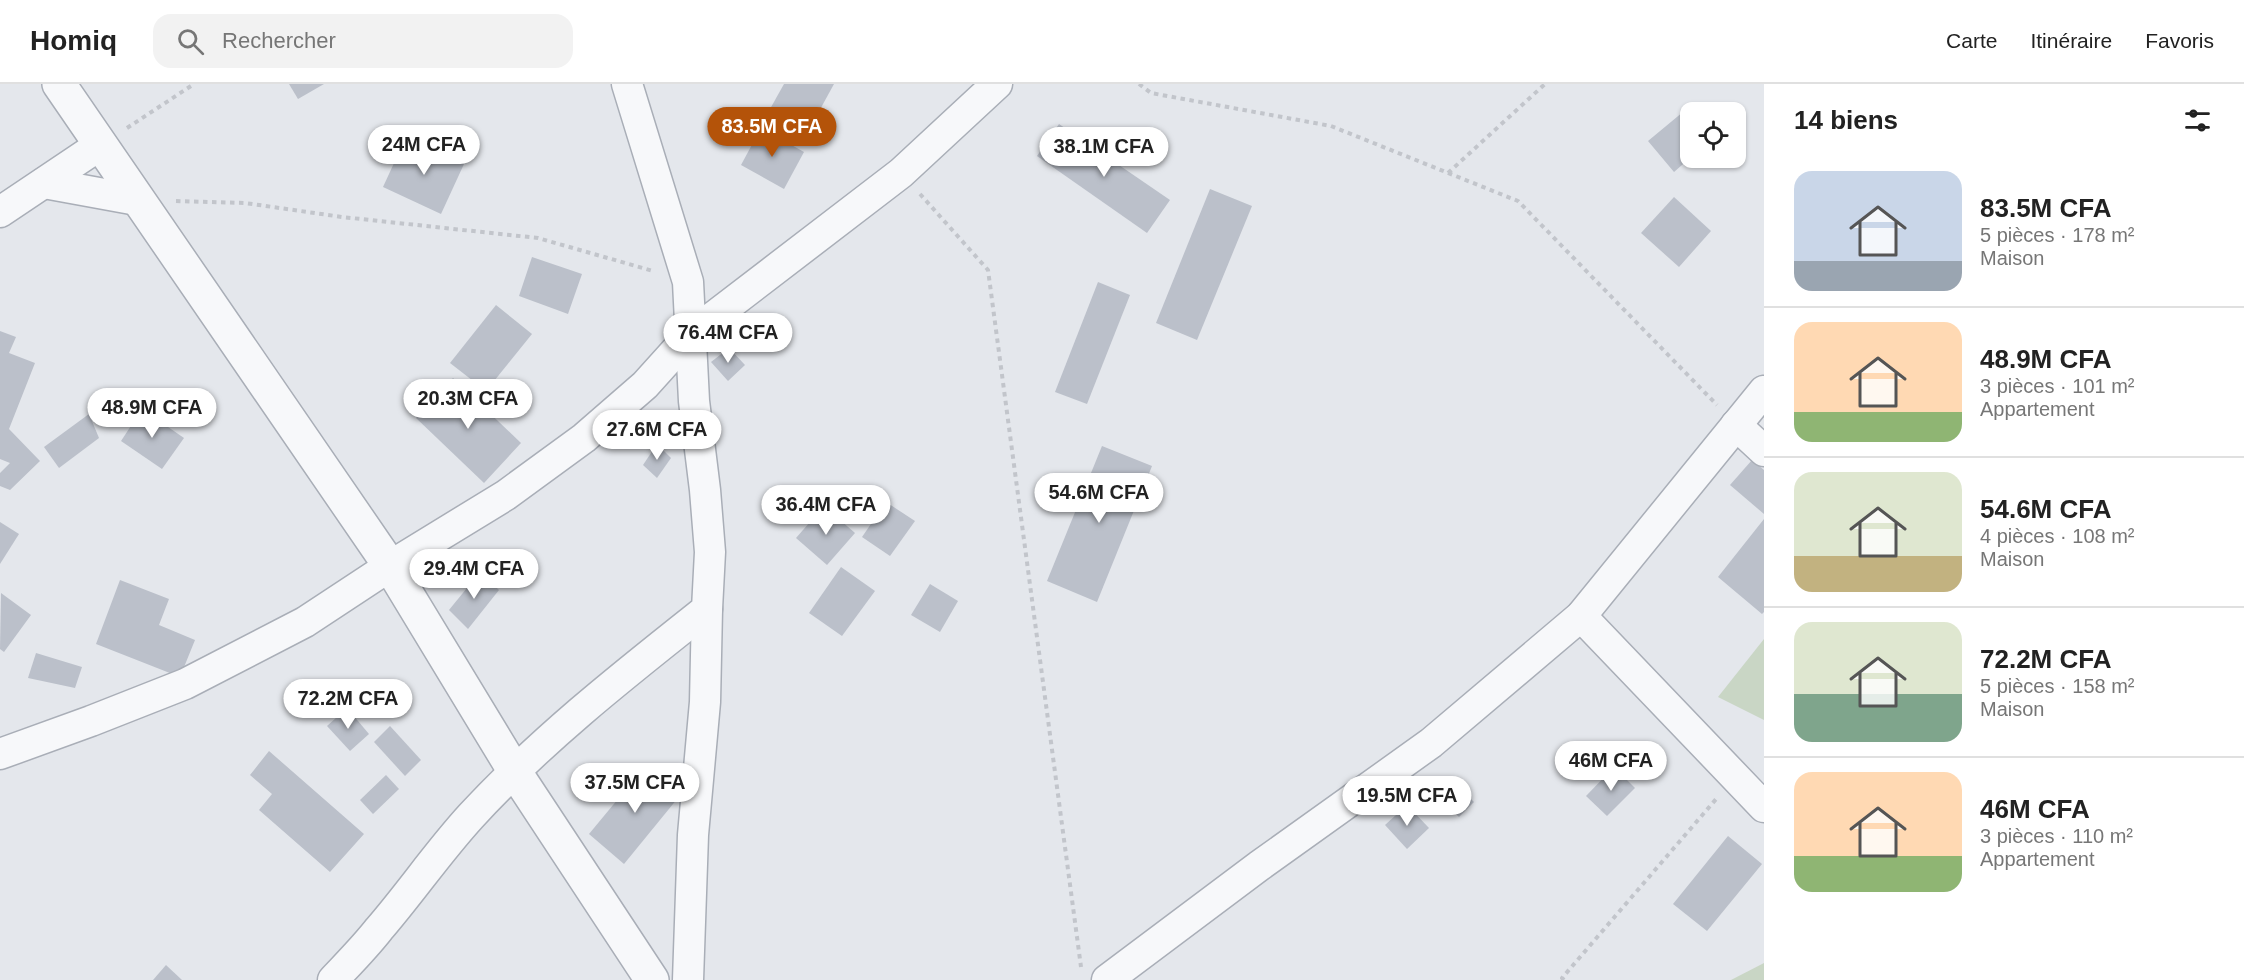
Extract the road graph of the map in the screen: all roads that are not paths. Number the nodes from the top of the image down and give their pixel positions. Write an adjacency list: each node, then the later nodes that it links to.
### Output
1 (59, 84): 4 (street)
2 (627, 84): 8 (street)
3 (997, 84): 8 (street)
4 (100, 145): 5 (street); 6 (street)
5 (44, 183): 6 (street); 7 (street)
6 (137, 200): 12 (street)
7 (0, 212)
8 (691, 334): 12 (street); 13 (street)
9 (1764, 391): 10 (street)
10 (1736, 425): 11 (street); 14 (street)
11 (1764, 451)
12 (390, 566): 15 (street); 16 (street)
13 (707, 609): 16 (street); 21 (street)
14 (1581, 616): 17 (street); 18 (street)
15 (0, 754)
16 (515, 772): 19 (street); 20 (street)
17 (1764, 807)
18 (1094, 974)
19 (333, 980)
20 (652, 980)
21 (688, 980)

